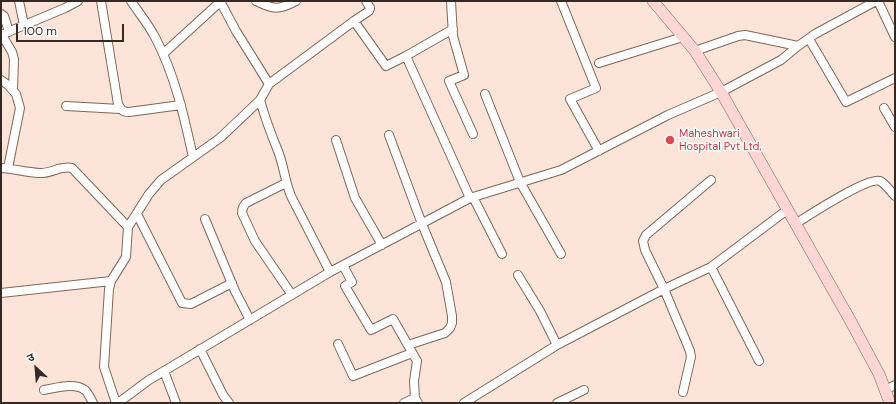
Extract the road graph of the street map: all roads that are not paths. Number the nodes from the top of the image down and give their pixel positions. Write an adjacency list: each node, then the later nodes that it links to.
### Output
1 (18, 1): 15 (street)
2 (78, 1): 15 (street)
3 (101, 1): 36 (street)
4 (131, 1): 23 (street)
5 (256, 1): 6 (street)
6 (296, 1)
7 (366, 1): 14 (street)
8 (451, 1): 16 (street)
9 (561, 1): 41 (street)
10 (654, 1): 18 (street)
11 (877, 1): 19 (street); 20 (street)
12 (220, 2): 23 (street); 28 (street)
13 (1, 14): 17 (street)
14 (354, 21): 24 (street); 28 (street)
15 (24, 25): 17 (street)
16 (453, 29): 24 (street); 38 (street)
17 (4, 34): 29 (street)
18 (683, 37): 22 (street); 25 (street)
19 (895, 37)
20 (809, 39): 21 (street); 26 (street)
21 (798, 46): 22 (street); 30 (street)
22 (695, 51): 30 (street)
23 (163, 54): 33 (street)
24 (406, 56): 48 (street)
25 (599, 63)
26 (895, 78)
27 (1, 80): 29 (street)
28 (269, 84): 32 (street)
29 (13, 90): 43 (street)
30 (721, 92): 41 (street); 49 (street)
31 (485, 94): 45 (street)
32 (260, 100): 42 (street); 46 (street)
33 (181, 105): 36 (street); 42 (street)
34 (66, 106): 36 (street)
35 (884, 108): 37 (street)
36 (120, 109)
37 (895, 127)
38 (473, 134)
39 (389, 136): 52 (street)
40 (336, 140): 55 (street)
41 (599, 151): 45 (street)
42 (193, 157): 50 (street)
43 (5, 168): 54 (street)
44 (711, 180): 64 (street)
45 (520, 182): 48 (street); 57 (street)
46 (286, 183): 60 (street); 66 (street)
47 (894, 194): 53 (street)
48 (472, 197): 52 (street); 56 (street)
49 (787, 210): 53 (street); 58 (street)
50 (137, 214): 54 (street); 63 (street)
51 (205, 219): 63 (street)
52 (422, 224): 55 (street); 69 (street)
53 (795, 224): 75 (street)
54 (128, 227): 62 (street)
55 (382, 245): 60 (street)
56 (502, 254)
57 (561, 254)
58 (711, 266): 64 (street); 73 (street)
59 (345, 269): 69 (street)
60 (330, 272): 66 (street)
61 (518, 275): 70 (street)
62 (111, 281): 65 (street); 81 (street)
63 (232, 283): 67 (street)
64 (664, 289): 70 (street); 78 (street)
65 (1, 292)
66 (292, 295): 67 (street)
67 (250, 320): 71 (street)
68 (338, 344): 72 (street)
69 (408, 345): 72 (street)
70 (557, 345): 85 (street)
71 (200, 349): 74 (street); 83 (street)
72 (412, 353): 79 (street)
73 (759, 361)
74 (164, 371): 81 (street); 82 (street)
75 (890, 388): 87 (street)
76 (44, 390): 80 (street)
77 (584, 390): 86 (street)
78 (683, 392)
79 (416, 401): 84 (street)
80 (93, 403)
81 (117, 403)
82 (176, 403)
83 (229, 403)
84 (404, 403)
85 (464, 403)
86 (557, 403)
87 (890, 403)

